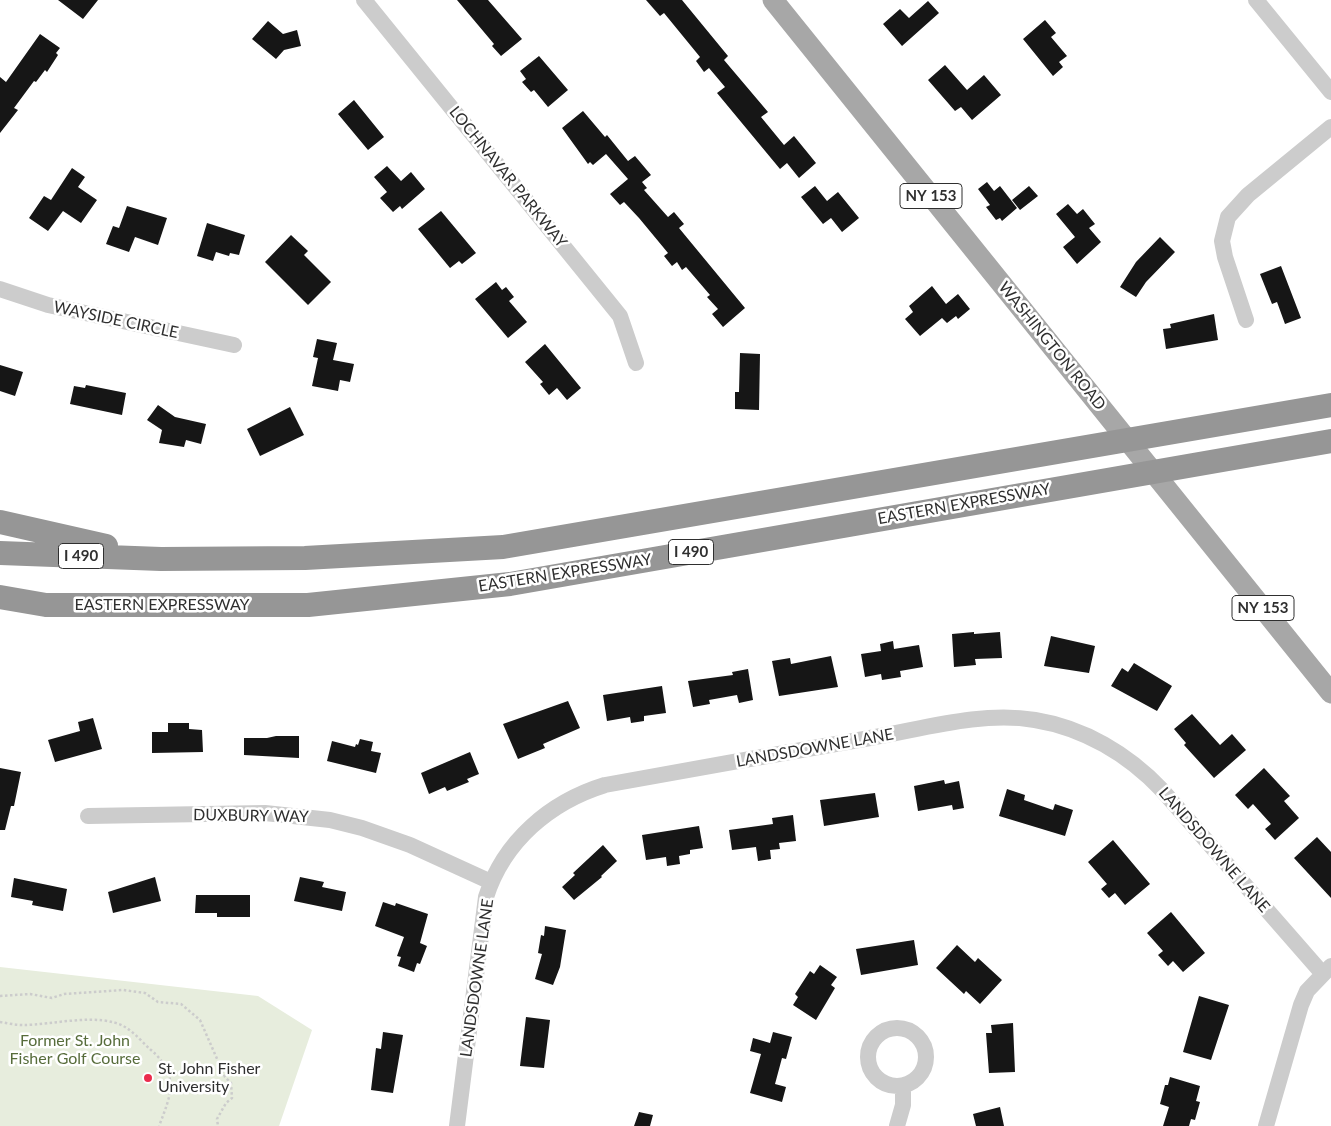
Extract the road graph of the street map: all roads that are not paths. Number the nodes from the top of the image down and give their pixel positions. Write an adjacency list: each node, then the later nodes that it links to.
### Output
1 (364, 0): 9 (street, LOCHNAVAR PARKWAY)
2 (774, 0): 18 (main road, WASHINGTON ROAD / NY 153)
3 (1256, 0): 4 (street)
4 (1331, 92)
5 (1331, 127): 7 (street)
6 (0, 289): 8 (street, WAYSIDE CIRCLE)
7 (1246, 320)
8 (234, 345)
9 (636, 363)
10 (1331, 405): 14 (highway, I 490)
11 (1331, 441): 17 (highway, EASTERN EXPRESSWAY / I 490)
12 (0, 522): 14 (highway)
13 (0, 553): 14 (highway, I 490)
14 (161, 559)
15 (0, 597): 17 (highway, EASTERN EXPRESSWAY / I 490)
16 (0, 605): 17 (highway)
17 (46, 605)
18 (1331, 693)
19 (88, 816): 20 (street, DUXBURY WAY)
20 (491, 882): 21 (street, LANDSDOWNE LANE); 23 (street, LANDSDOWNE LANE)
21 (1327, 970): 25 (street)
22 (903, 1086): 24 (street)
23 (457, 1126)
24 (897, 1126)
25 (1266, 1126)

